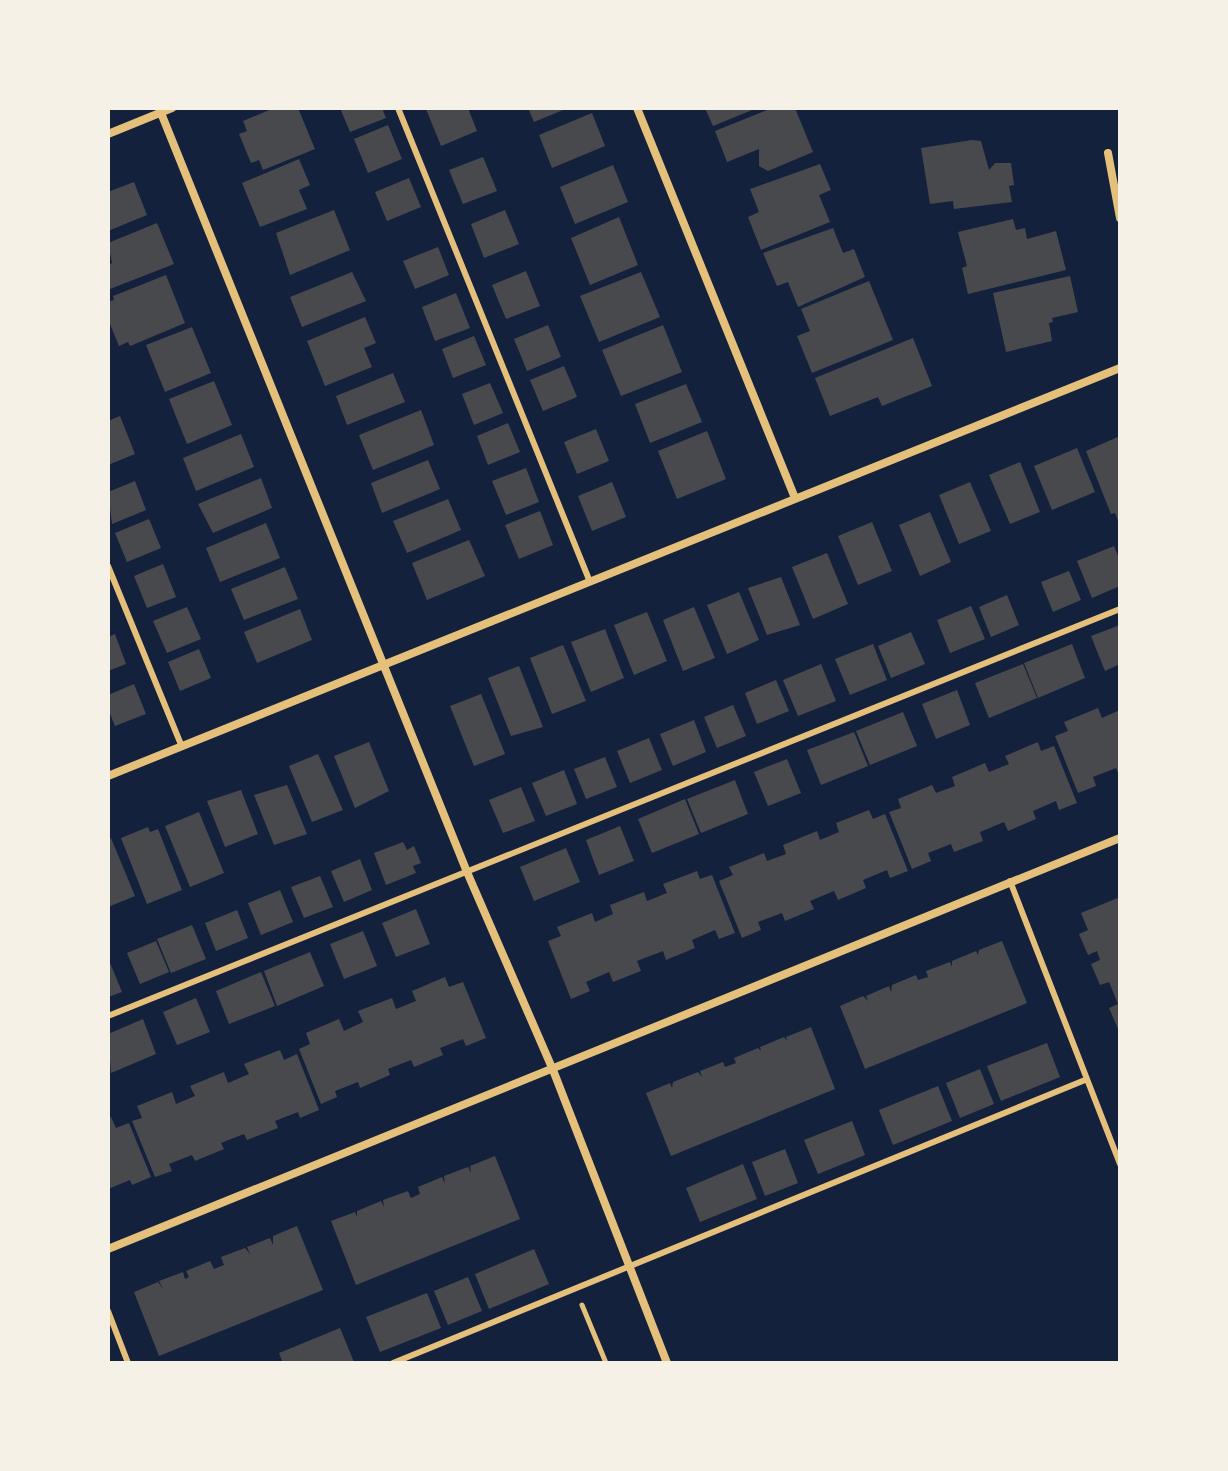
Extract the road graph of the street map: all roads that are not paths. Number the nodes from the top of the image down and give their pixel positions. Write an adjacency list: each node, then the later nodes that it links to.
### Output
1 (172, 108): 4 (street)
2 (398, 108): 11 (lane)
3 (637, 108): 9 (street)
4 (160, 110): 5 (street); 13 (street)
5 (108, 134)
6 (1108, 153): 7 (street)
7 (1120, 218)
8 (1120, 368): 9 (street)
9 (795, 498): 11 (street)
10 (108, 566): 14 (lane)
11 (590, 582): 13 (street)
12 (1120, 609): 17 (lane)
13 (386, 667): 14 (street); 17 (street)
14 (182, 747): 15 (street)
15 (108, 776)
16 (1120, 838): 18 (street)
17 (467, 872): 19 (lane); 20 (street)
18 (1010, 881): 20 (street); 21 (lane)
19 (108, 1016)
20 (553, 1070): 23 (street); 24 (street)
21 (1085, 1080): 22 (lane); 24 (lane)
22 (1120, 1164)
23 (108, 1249)
24 (628, 1268): 27 (lane); 28 (street)
25 (108, 1311): 26 (lane)
26 (128, 1363)
27 (393, 1363)
28 (667, 1363)

